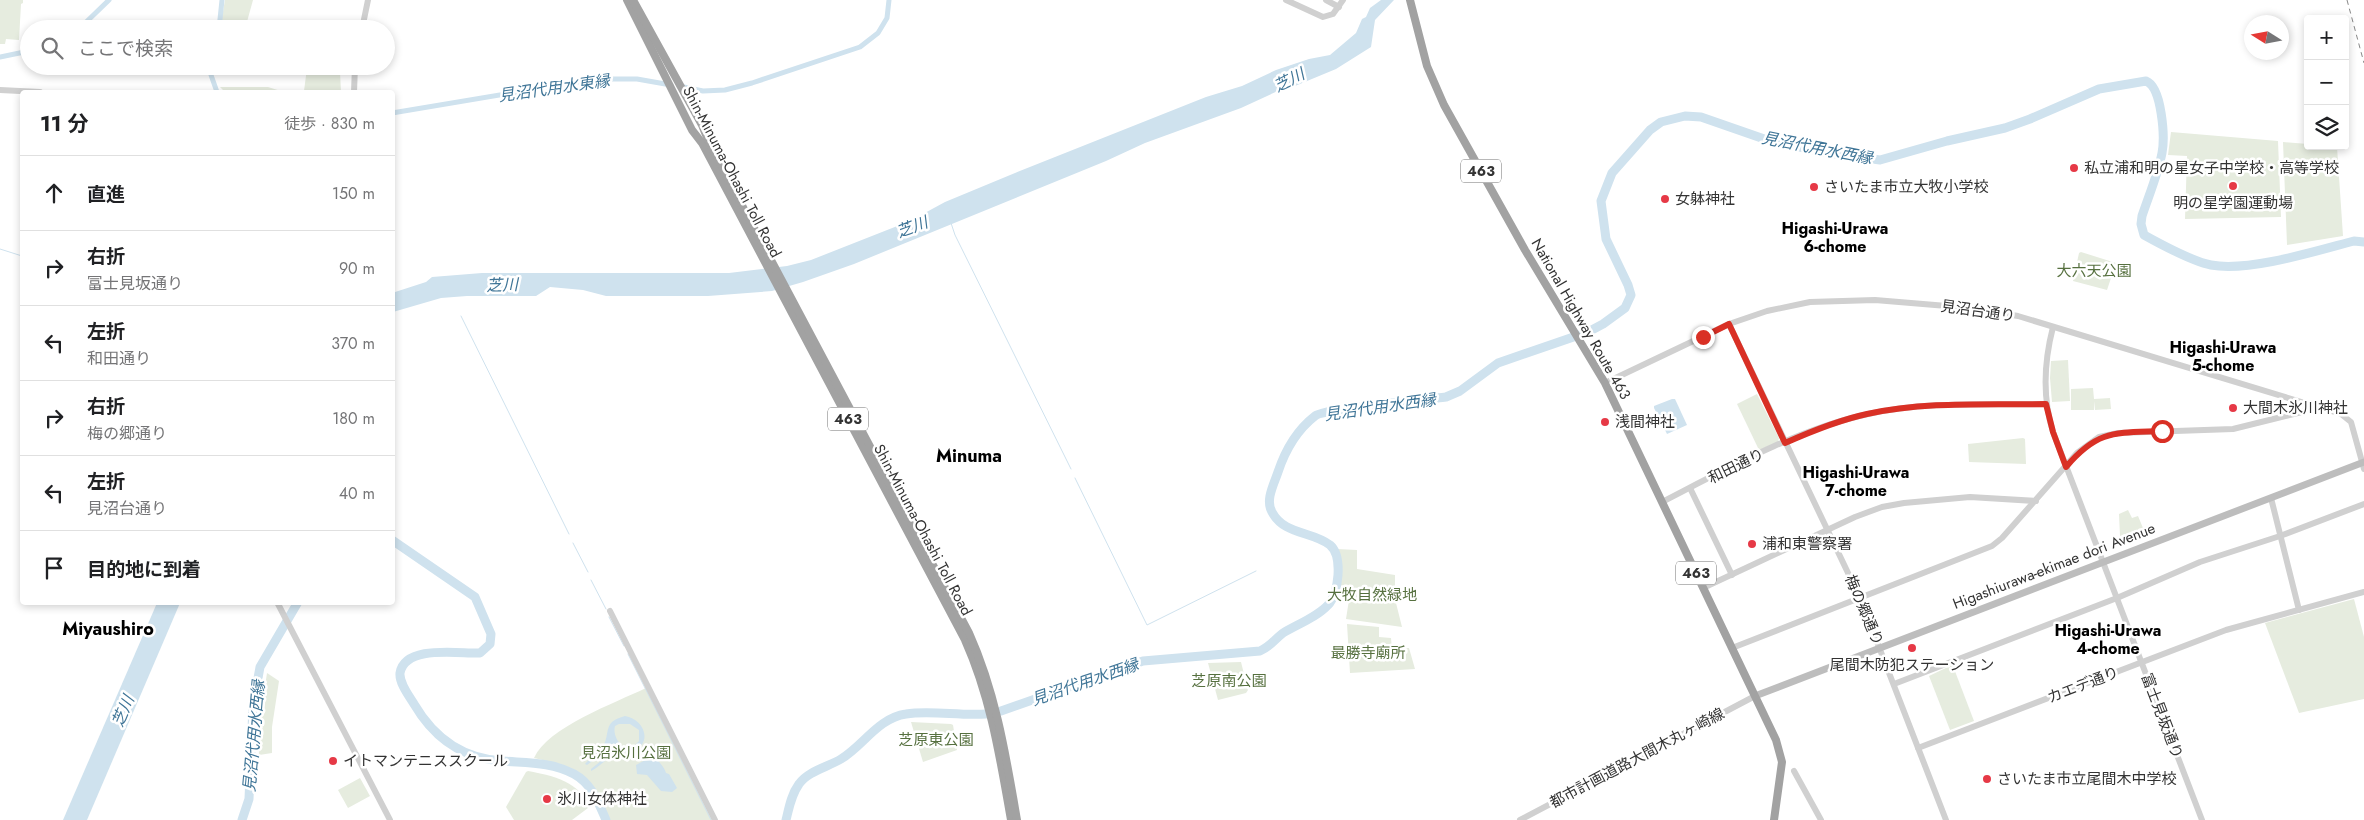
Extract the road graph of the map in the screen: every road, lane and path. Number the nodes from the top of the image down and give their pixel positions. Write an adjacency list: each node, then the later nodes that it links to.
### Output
1 (368, 0): 9 (street)
2 (626, 0): 10 (highway, 463)
3 (633, 0): 10 (highway, 463)
4 (1326, 0): 8 (street)
5 (1343, 0): 8 (street)
6 (1410, 0): 17 (highway, National Highway Route 463 / 463)
7 (1290, 1): 8 (street)
8 (1339, 6)
9 (364, 20)
10 (660, 56): 46 (highway, Shin-Minuma-Ohashi Toll Road / 463)
11 (355, 75): 13 (street)
12 (0, 90): 14 (street)
13 (354, 90)
14 (20, 91)
15 (1729, 324): 16 (street, 見沼台通り); 17 (street, 見沼台通り); 20 (street, 梅の郷通り)
16 (2053, 327): 18 (street, 富士見坂通り); 19 (street, 見沼台通り)
17 (1604, 383): 26 (highway, National Highway Route 463 / 463)
18 (2046, 404): 20 (street, 和田通り); 22 (street, 富士見坂通り)
19 (2313, 405): 21 (street, 見沼台通り); 22 (street)
20 (1785, 443): 23 (street, 和田通り); 28 (street, 梅の郷通り)
21 (2363, 465): 24 (main road, Higashiurawa-ekimae dori Avenue)
22 (2066, 467): 25 (street); 30 (street, 富士見坂通り)
23 (1690, 488): 26 (street, 和田通り); 31 (street)
24 (2271, 498): 29 (street); 30 (main road, Higashiurawa-ekimae dori Avenue)
25 (2036, 501): 28 (street); 34 (street)
26 (1662, 502): 32 (highway, National Highway Route 463 / 463)
27 (2364, 504): 29 (street)
28 (1828, 530): 31 (street); 34 (street, 梅の郷通り)
29 (2280, 536): 35 (street); 37 (street)
30 (2103, 562): 35 (street, 富士見坂通り); 40 (main road, Higashiurawa-ekimae dori Avenue)
31 (1732, 575): 32 (street)
32 (1703, 588): 39 (highway, National Highway Route 463 / 463)
33 (2364, 592): 37 (street, カエデ通り)
34 (1860, 598): 39 (street); 40 (street, 梅の郷通り)
35 (2117, 598): 41 (street, 富士見坂通り); 42 (street)
36 (279, 605): 47 (street)
37 (2299, 610): 41 (street, カエデ通り)
38 (610, 611): 48 (street)
39 (1732, 648): 43 (highway, National Highway Route 463 / 463)
40 (1880, 648): 42 (street, 梅の郷通り); 43 (main road, Higashiurawa-ekimae dori Avenue)
41 (2141, 662): 44 (street, カエデ通り); 55 (street, 富士見坂通り)
42 (1894, 684): 44 (street, 梅の郷通り)
43 (1755, 696): 51 (street, 都市計画道路大間木丸ヶ崎線); 52 (highway, National Highway Route 463 / 463)
44 (1918, 748): 54 (street, 梅の郷通り)
45 (1794, 771): 53 (street)
46 (1009, 794): 49 (highway, Shin-Minuma-Ohashi Toll Road / 463); 50 (highway, Shin-Minuma-Ohashi Toll Road / 463)
47 (390, 820)
48 (715, 820)
49 (1011, 820)
50 (1017, 820)
51 (1520, 820)
52 (1774, 820)
53 (1821, 820)
54 (1946, 820)
55 (2202, 820)

